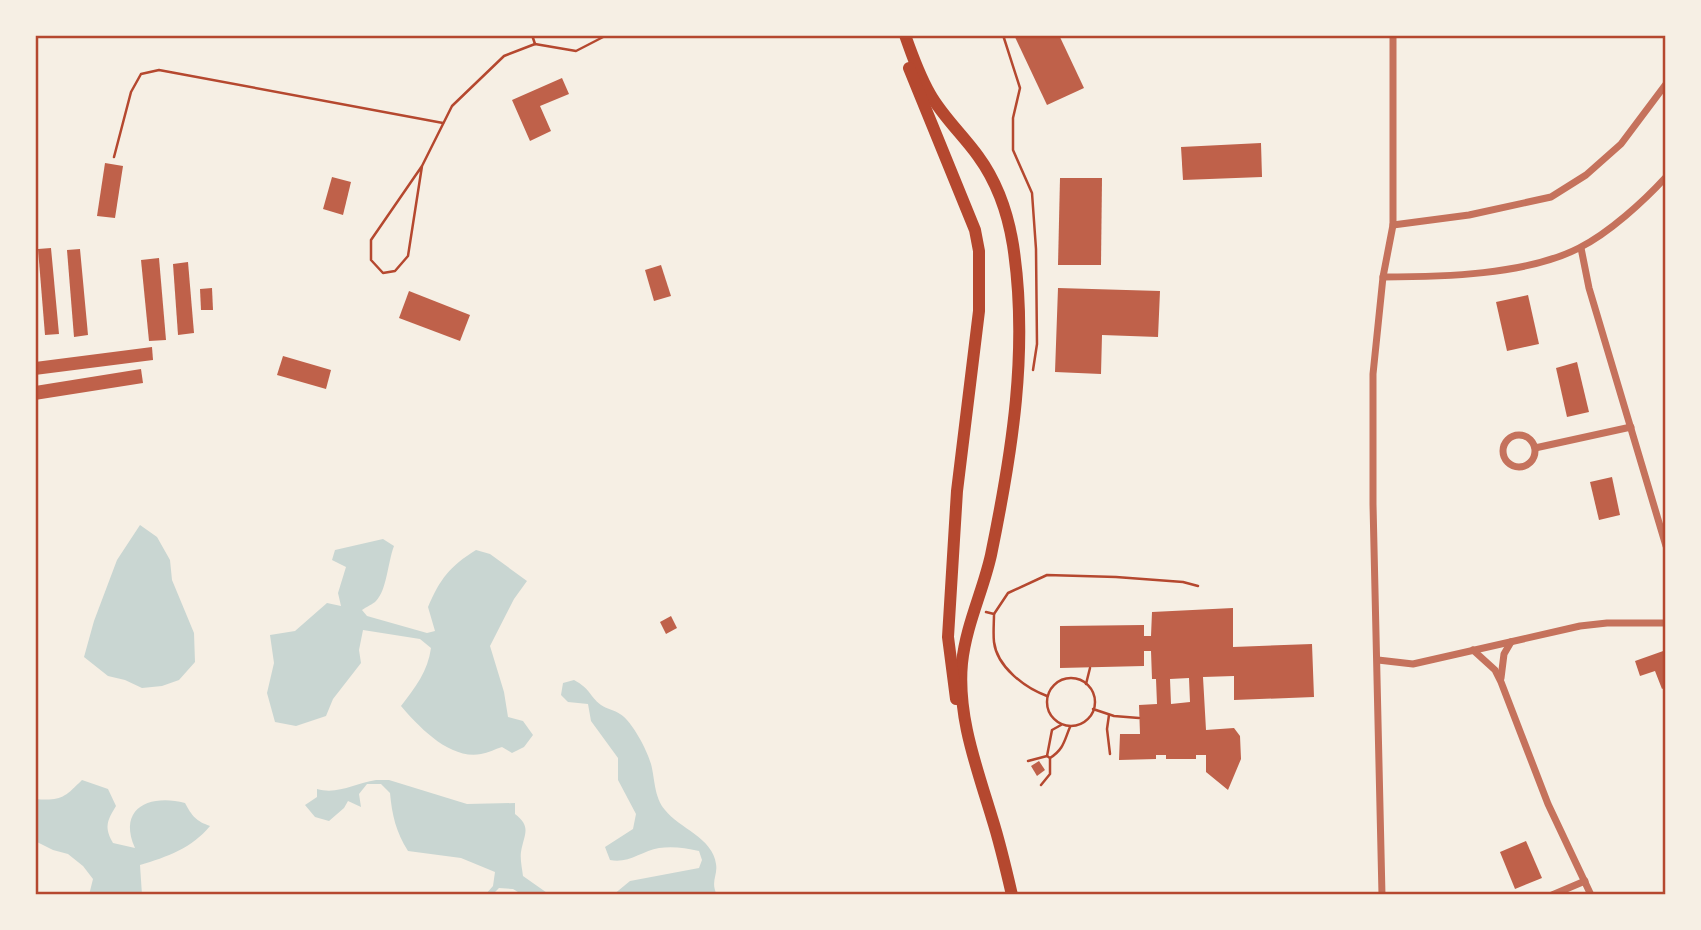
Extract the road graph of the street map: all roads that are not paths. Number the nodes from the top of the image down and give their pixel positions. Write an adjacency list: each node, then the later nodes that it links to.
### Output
1 (896, 35): 18 (main road)
2 (905, 35): 19 (main road)
3 (1393, 35): 6 (street)
4 (1666, 84): 6 (street)
5 (1666, 177): 7 (street)
6 (1394, 225): 8 (street)
7 (1581, 248): 8 (street); 9 (street)
8 (1383, 277): 15 (street)
9 (1630, 428): 10 (street); 11 (street)
10 (1535, 448): 10 (street)
11 (1666, 546)
12 (1666, 623): 13 (street)
13 (1511, 642): 14 (street); 16 (street)
14 (1473, 650): 15 (street); 16 (street)
15 (1378, 660): 20 (street)
16 (1501, 682): 17 (street)
17 (1585, 881): 21 (street); 22 (street)
18 (1007, 895)
19 (1012, 895)
20 (1382, 895)
21 (1552, 895)
22 (1591, 895)

